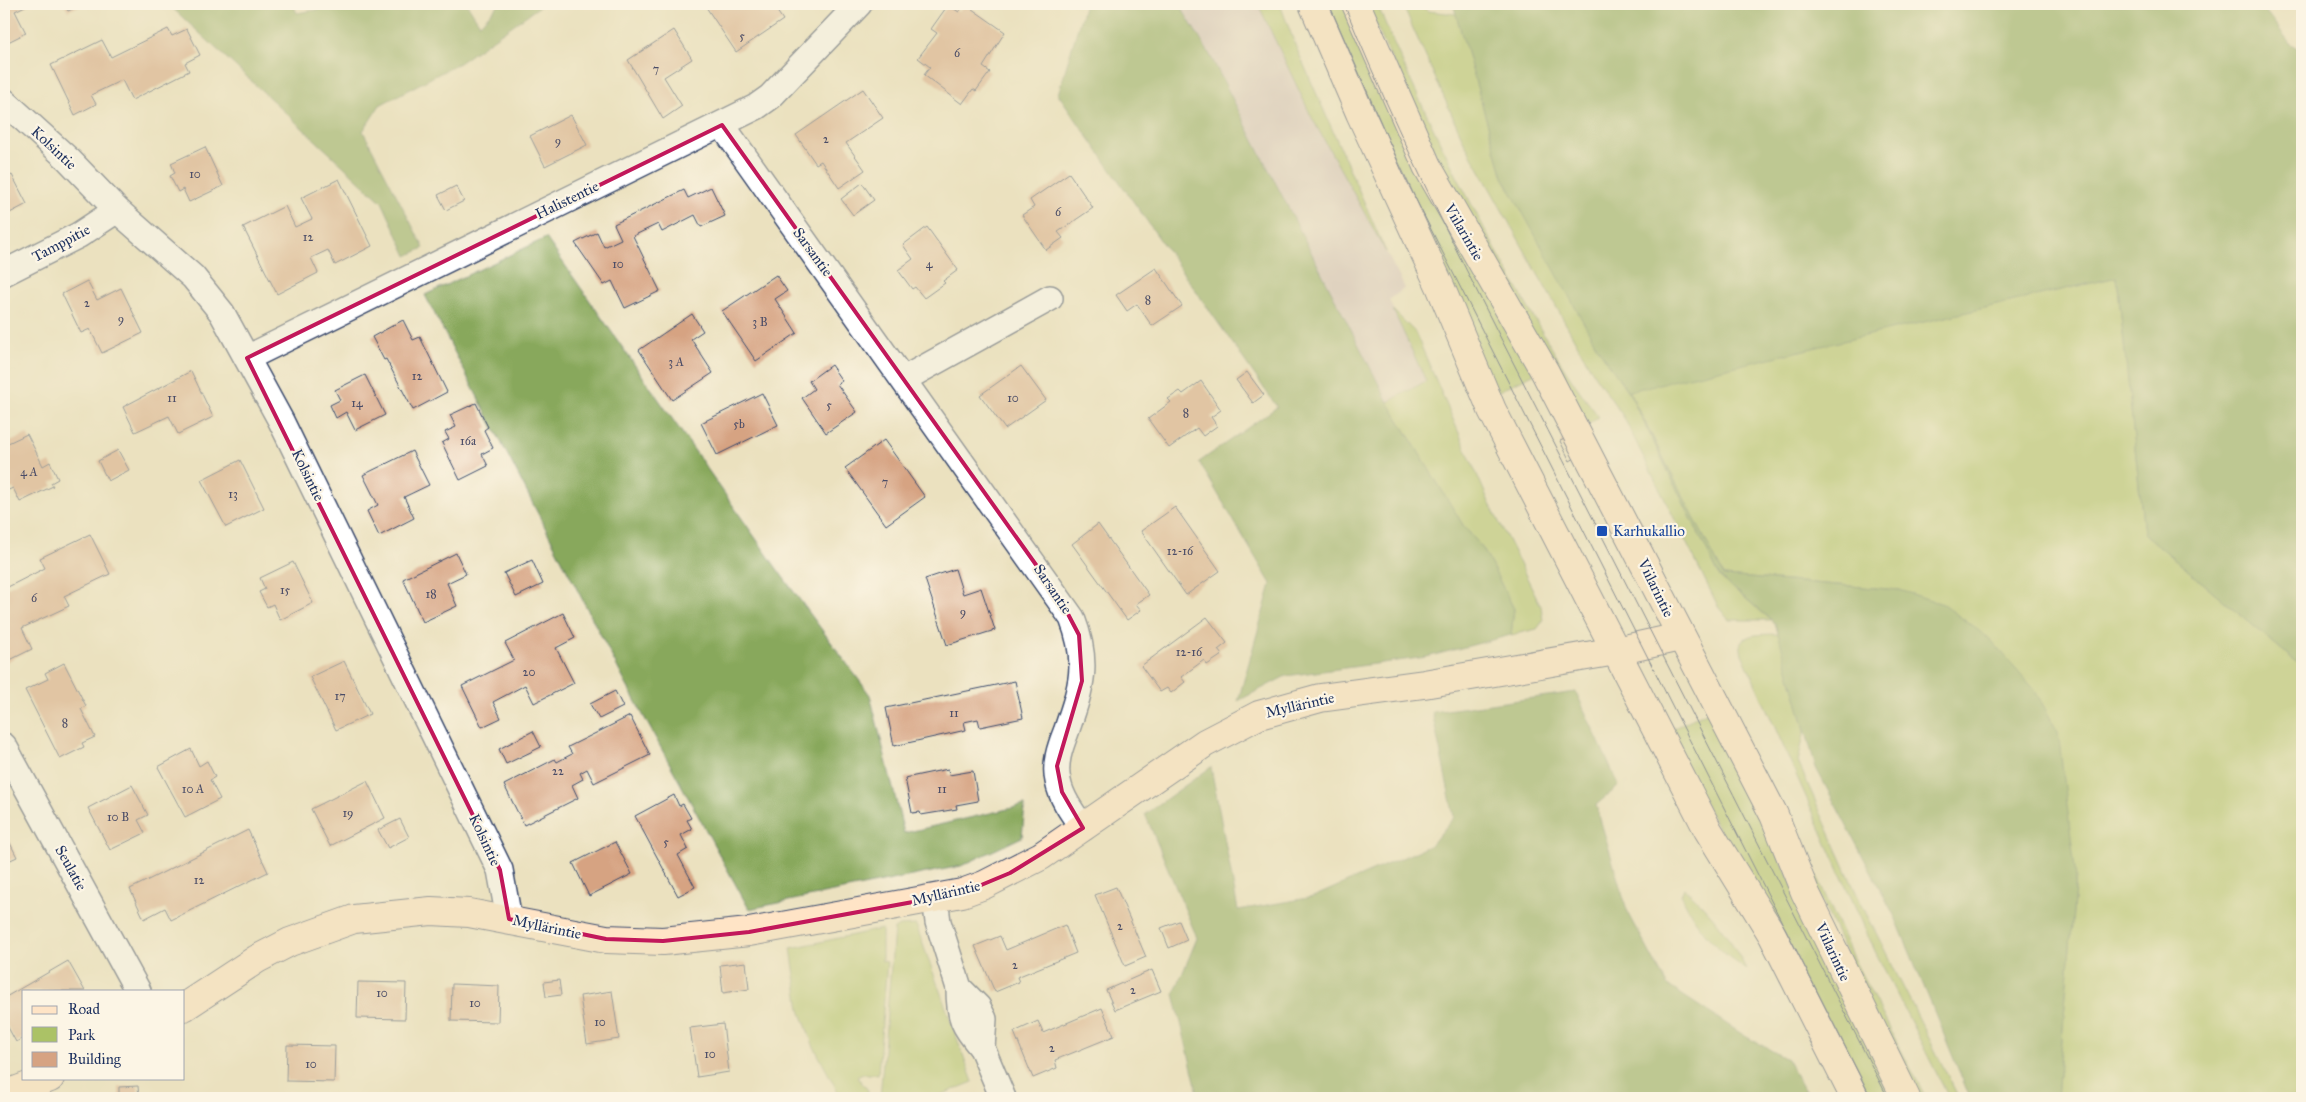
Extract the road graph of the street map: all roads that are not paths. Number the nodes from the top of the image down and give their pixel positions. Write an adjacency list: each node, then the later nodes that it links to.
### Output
1 (859, 4): 5 (street, Halistentie)
2 (1313, 4): 12 (main road)
3 (1356, 4): 11 (main road, Viilarintie)
4 (4, 101): 6 (street, Kolsintie)
5 (722, 125): 9 (street, Halistentie); 10 (street, Sarsantie)
6 (117, 210): 7 (street, Tamppitie); 9 (street, Kolsintie)
7 (4, 273)
8 (1050, 298): 10 (street)
9 (247, 358): 16 (street, Kolsintie)
10 (904, 379): 14 (street, Sarsantie)
11 (1680, 637): 12 (main road, Myllärintie); 23 (main road, Viilarintie)
12 (1616, 651): 14 (main road, Myllärintie); 22 (main road)
13 (4, 746): 17 (street, Seulatie)
14 (1083, 828): 15 (main road, Myllärintie)
15 (934, 898): 16 (main road, Myllärintie); 21 (street)
16 (509, 919): 18 (main road, Myllärintie)
17 (137, 990)
18 (185, 1006)
19 (45, 1080): 20 (main road)
20 (4, 1095)
21 (1002, 1098)
22 (1855, 1098)
23 (1906, 1098)

